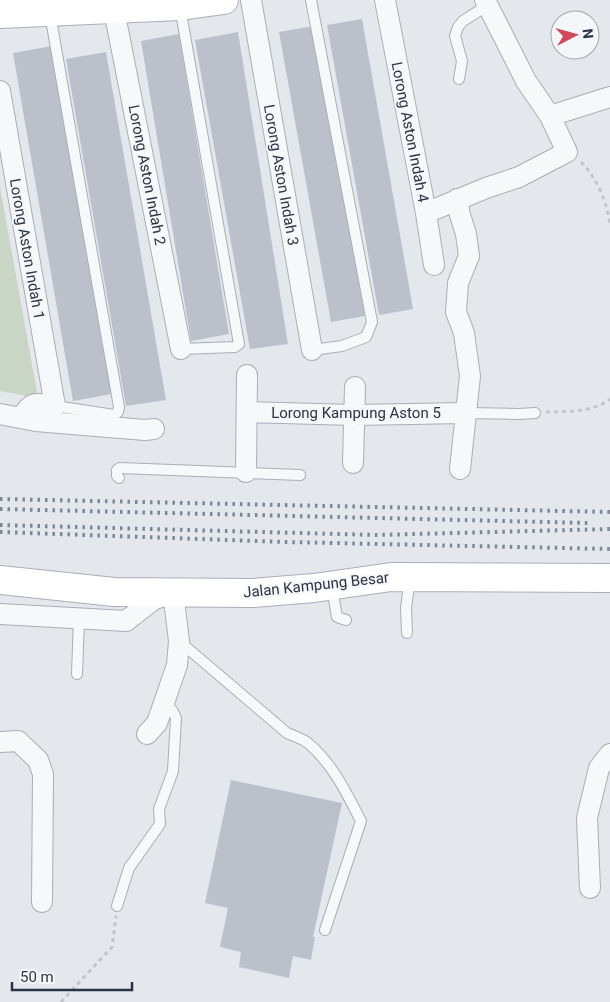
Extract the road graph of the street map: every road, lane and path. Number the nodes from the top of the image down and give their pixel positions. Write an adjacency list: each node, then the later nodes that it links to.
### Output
1 (224, 0): 7 (street)
2 (251, 0): 20 (street, Lorong Aston Indah 3)
3 (311, 0): 20 (lane)
4 (385, 0): 16 (street, Lorong Aston Indah 4)
5 (486, 3): 10 (lane); 13 (street)
6 (114, 5): 7 (street); 8 (street); 19 (street, Lorong Aston Indah 2)
7 (180, 6): 19 (lane)
8 (50, 13): 9 (street); 24 (lane)
9 (0, 14)
10 (459, 79)
11 (0, 91): 24 (street, Lorong Aston Indah 1)
12 (610, 97): 13 (street)
13 (550, 116): 14 (street)
14 (567, 152): 15 (street); 17 (path)
15 (457, 199): 16 (street); 28 (street)
16 (426, 213): 18 (street, Lorong Aston Indah 4)
17 (610, 226)
18 (434, 265)
19 (181, 349)
20 (312, 350)
21 (248, 375): 25 (street)
22 (355, 387): 29 (street)
23 (610, 399): 26 (path)
24 (54, 406): 30 (street)
25 (247, 412): 29 (street, Lorong Kampung Aston 5); 34 (street)
26 (535, 412): 28 (lane)
27 (0, 414): 30 (street)
28 (465, 414): 29 (street, Lorong Kampung Aston 5); 33 (street)
29 (355, 415): 32 (street)
30 (22, 418): 31 (street)
31 (154, 429)
32 (352, 463)
33 (460, 469)
34 (246, 472): 35 (lane); 36 (lane)
35 (300, 475)
36 (120, 478)
37 (410, 577): 38 (street, Jalan Kampung Besar); 41 (street, Jalan Kampung Besar); 47 (lane)
38 (542, 578): 39 (street, Jalan Kampung Besar); 43 (street, Jalan Kampung Besar)
39 (610, 578)
40 (0, 580): 42 (street, Jalan Kampung Besar)
41 (328, 586): 42 (street, Jalan Kampung Besar); 46 (lane)
42 (173, 592): 45 (street); 48 (street)
43 (610, 597)
44 (0, 614): 45 (street)
45 (79, 618): 49 (lane)
46 (346, 620)
47 (407, 633)
48 (179, 641): 50 (street); 57 (lane)
49 (77, 674)
50 (165, 704): 51 (street); 56 (lane)
51 (147, 734)
52 (0, 742): 55 (street)
53 (610, 754): 54 (street)
54 (590, 888)
55 (42, 902)
56 (117, 906): 58 (path)
57 (325, 930)
58 (61, 1002)

